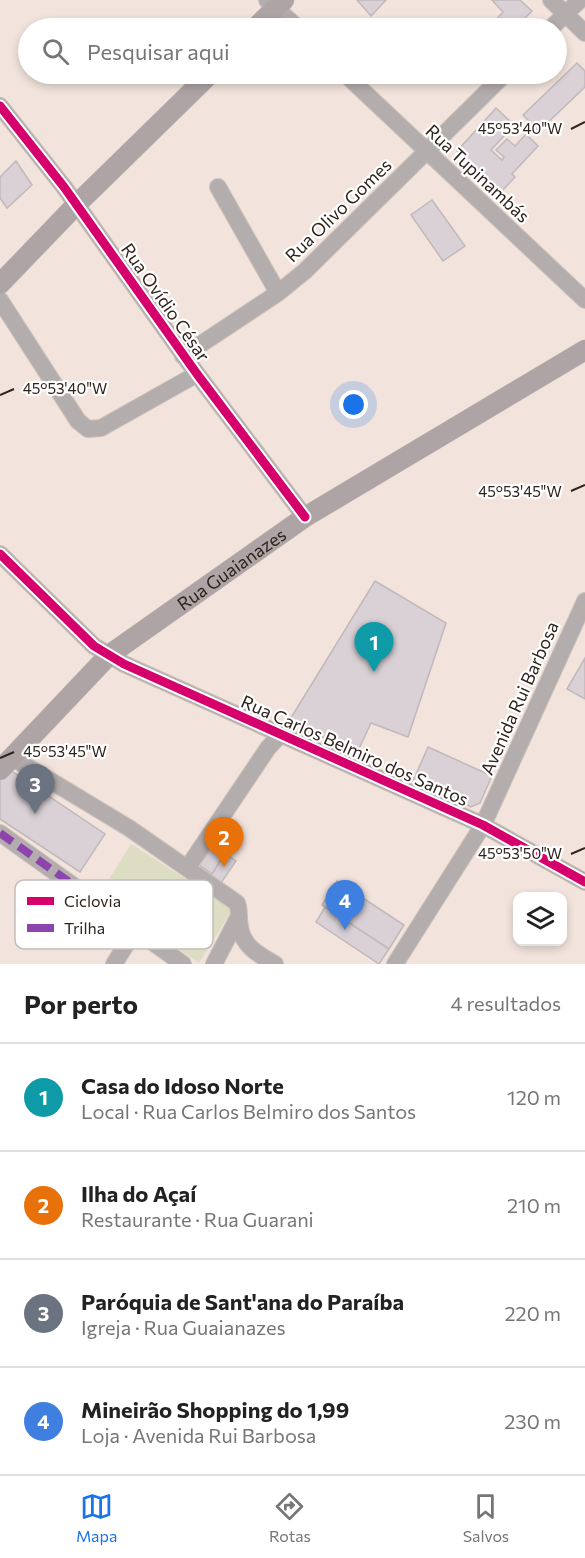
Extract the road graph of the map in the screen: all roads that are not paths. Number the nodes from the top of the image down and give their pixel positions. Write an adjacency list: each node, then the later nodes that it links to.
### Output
1 (551, 0): 4 (street)
2 (580, 0): 4 (street)
3 (276, 3): 5 (main road); 6 (street)
4 (566, 14): 7 (street); 8 (street)
5 (263, 18)
6 (289, 18)
7 (562, 18)
8 (585, 33)
9 (200, 84): 15 (main road)
10 (356, 84): 13 (street, Rua Tupinambás)
11 (495, 84): 13 (street, Rua Olivo Gomes)
12 (0, 106): 15 (street, Rua Ovídio César)
13 (426, 151): 17 (street, Rua Olivo Gomes); 19 (street, Rua Tupinambás)
14 (218, 187): 17 (street)
15 (77, 204): 16 (main road); 21 (street, Rua Ovídio César)
16 (0, 284)
17 (278, 292): 21 (street, Rua Olivo Gomes)
18 (0, 300): 22 (street)
19 (585, 300)
20 (585, 350): 23 (main road, Rua Guaianazes)
21 (183, 356): 22 (street, Rua Ovídio César)
22 (197, 374): 23 (street, Rua Ovídio César)
23 (305, 517): 26 (main road, Rua Guaianazes)
24 (0, 554): 26 (street, Rua Carlos Belmiro dos Santos)
25 (585, 601): 29 (street, Avenida Rui Barbosa)
26 (108, 655): 27 (street, Rua Carlos Belmiro dos Santos); 28 (main road, Rua Guaianazes)
27 (281, 734): 29 (street, Rua Carlos Belmiro dos Santos); 31 (street)
28 (6, 764): 31 (street)
29 (483, 825): 34 (street, Rua Carlos Belmiro dos Santos); 44 (street, Avenida Rui Barbosa)
30 (0, 832): 32 (street)
31 (188, 867): 33 (street)
32 (67, 880)
33 (206, 880)
34 (585, 882)
35 (213, 885): 36 (street)
36 (238, 916): 39 (street); 40 (street)
37 (123, 949): 41 (street)
38 (163, 949): 42 (street)
39 (255, 953): 40 (street); 43 (street)
40 (215, 963)
41 (114, 964)
42 (183, 964)
43 (274, 964)
44 (395, 964)

